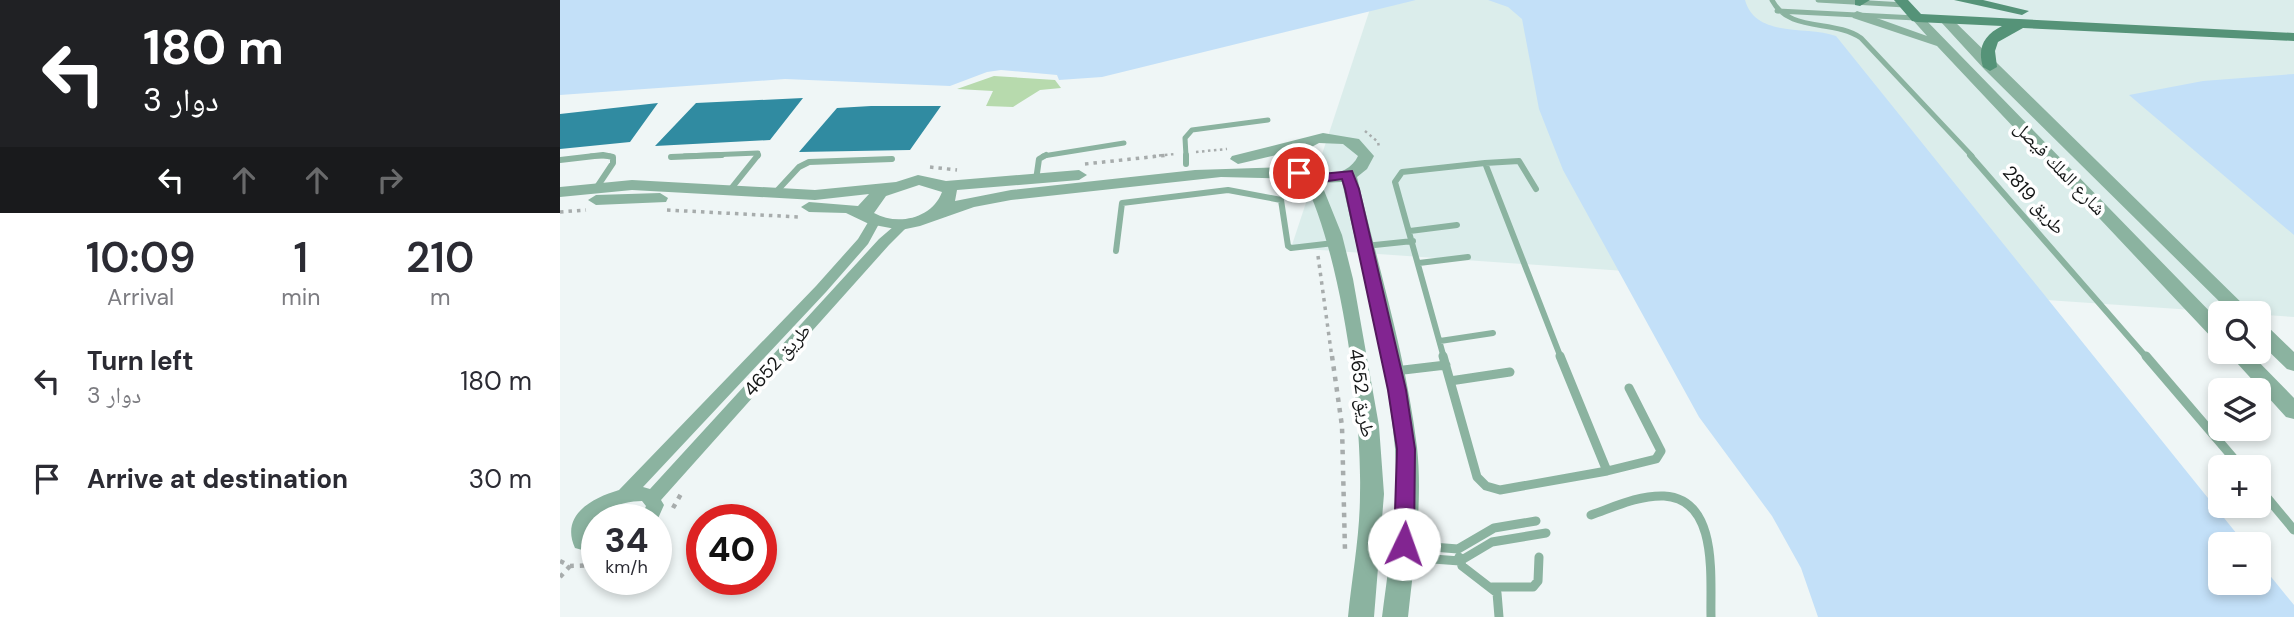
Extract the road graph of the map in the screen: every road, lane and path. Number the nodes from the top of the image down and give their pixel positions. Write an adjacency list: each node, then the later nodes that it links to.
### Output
1 (1772, 0): 7 (lane)
2 (1818, 0): 4 (lane)
3 (1961, 0): 8 (main road)
4 (1860, 6): 6 (lane); 6 (lane); 7 (lane); 12 (street)
5 (1934, 6): 6 (main road); 8 (main road); 9 (main road, شارع الملك فيصل)
6 (1908, 7): 9 (main road); 12 (street, شارع الملك فيصل)
7 (1777, 11): 65 (lane, طريق 2819)
8 (2023, 17): 9 (main road); 10 (main road); 11 (main road); 13 (main road)
9 (1945, 19): 13 (street, شارع الملك فيصل)
10 (2294, 23)
11 (2294, 37)
12 (1943, 47): 53 (street, شارع الملك فيصل)
13 (1990, 67): 52 (street, شارع الملك فيصل)
14 (1268, 120): 22 (lane)
15 (1359, 129): 19 (path)
16 (1124, 143): 28 (lane)
17 (1298, 146): 22 (street); 26 (street); 27 (street)
18 (1235, 148): 22 (path)
19 (1380, 153)
20 (671, 157): 33 (lane)
21 (892, 159): 35 (lane)
22 (1186, 159): 25 (path); 28 (street)
23 (560, 160): 31 (lane)
24 (1485, 163): 32 (lane); 45 (lane); 66 (lane)
25 (1079, 165)
26 (1348, 174): 27 (street); 48 (street, طريق 4652)
27 (1304, 175): 40 (street); 47 (street, طريق 4652)
28 (1036, 180): 30 (street)
29 (893, 186): 30 (street); 35 (street); 42 (street)
30 (947, 186): 40 (street)
31 (597, 187): 33 (street); 34 (street)
32 (1536, 189)
33 (730, 190): 35 (street)
34 (560, 192)
35 (775, 194)
36 (560, 203): 42 (street)
37 (592, 210): 39 (path)
38 (663, 210): 41 (path)
39 (560, 212)
40 (934, 214): 43 (street)
41 (802, 218)
42 (870, 219): 43 (street); 67 (street, طريق 4652)
43 (904, 224): 68 (street, طريق 4652)
44 (1457, 225): 45 (lane)
45 (1410, 230): 46 (lane)
46 (1413, 241): 48 (lane); 51 (lane)
47 (1325, 244): 49 (lane); 81 (path); 88 (street, طريق 4652)
48 (1364, 246): 60 (street, طريق 4652)
49 (1116, 250)
50 (1468, 257): 51 (lane)
51 (1419, 263): 55 (lane)
52 (2230, 301)
53 (2208, 322)
54 (1493, 334): 55 (lane)
55 (1440, 341): 59 (lane)
56 (2271, 342): 58 (street)
57 (2249, 364): 64 (street)
58 (2294, 364)
59 (1446, 365): 60 (lane); 62 (lane)
60 (1393, 371): 79 (street, طريق 4652)
61 (1510, 372): 62 (lane)
62 (1450, 381): 66 (lane)
63 (1629, 388): 66 (lane)
64 (2294, 411)
65 (2231, 455)
66 (1607, 471)
67 (626, 494): 68 (street); 70 (street, طريق 4652)
68 (652, 498): 71 (street)
69 (2271, 502): 75 (lane)
70 (603, 504)
71 (655, 504)
72 (1591, 514): 91 (lane)
73 (1536, 521): 78 (lane)
74 (581, 524): 77 (street, طريق 4652)
75 (2294, 530)
76 (1546, 533): 83 (lane)
77 (581, 543)
78 (1458, 549): 79 (lane); 83 (lane)
79 (1403, 551): 83 (lane); 89 (street, طريق 4652)
80 (1539, 557): 87 (lane)
81 (1345, 558)
82 (560, 561): 84 (path)
83 (1460, 561): 87 (lane)
84 (570, 566): 85 (path); 86 (path)
85 (581, 566)
86 (560, 577)
87 (1492, 586): 90 (lane)
88 (1361, 617)
89 (1395, 617)
90 (1499, 617)
91 (1712, 617)

